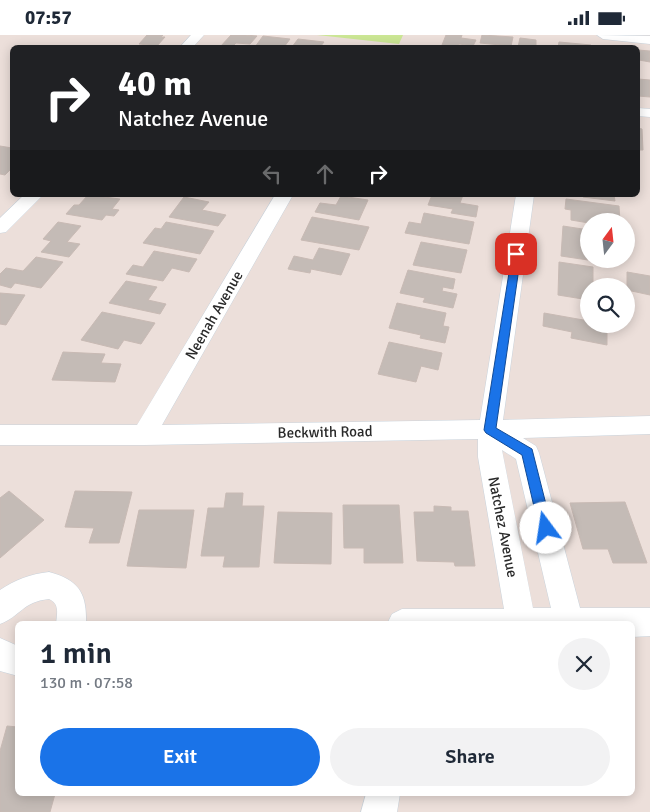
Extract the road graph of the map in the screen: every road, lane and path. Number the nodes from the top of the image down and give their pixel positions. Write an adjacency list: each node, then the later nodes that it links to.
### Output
1 (198, 35): 4 (street)
2 (603, 35): 3 (street)
3 (650, 40)
4 (188, 45)
5 (32, 197): 8 (street)
6 (283, 197): 12 (street, Neenah Avenue)
7 (525, 197): 10 (street, Natchez Avenue)
8 (0, 228)
9 (650, 425): 10 (street, Beckwith Road)
10 (490, 430): 12 (street, Beckwith Road); 15 (street, Natchez Avenue); 16 (street)
11 (0, 435): 12 (street, Beckwith Road)
12 (144, 435)
13 (0, 610): 14 (street)
14 (72, 621)
15 (521, 621)
16 (569, 621)
17 (635, 622): 18 (street)
18 (650, 622)
19 (0, 653): 20 (street)
20 (15, 660)
21 (383, 796): 22 (street)
22 (380, 812)

